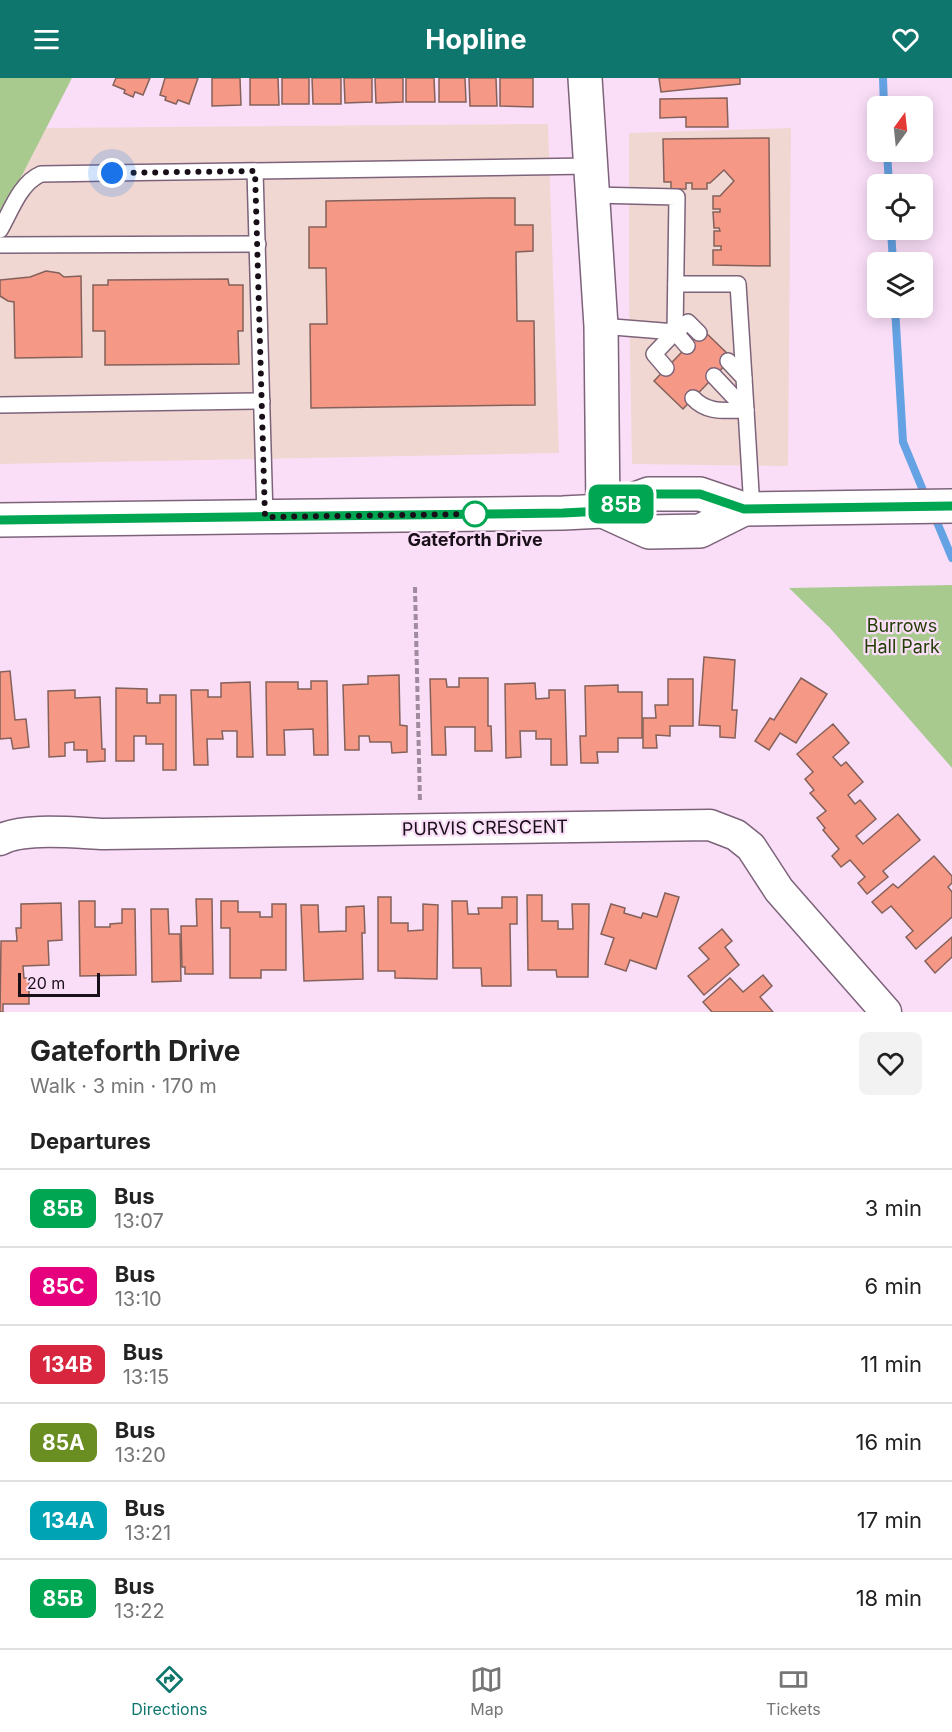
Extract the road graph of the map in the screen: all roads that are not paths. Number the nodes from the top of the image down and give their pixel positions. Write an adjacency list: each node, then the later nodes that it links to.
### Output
1 (585, 78): 3 (main road)
2 (255, 171): 3 (lane); 4 (lane); 6 (lane)
3 (592, 180): 7 (lane); 8 (main road)
4 (0, 230)
5 (0, 244): 6 (lane)
6 (258, 244): 17 (lane)
7 (676, 284): 9 (lane); 15 (lane)
8 (601, 326): 9 (lane); 22 (main road)
9 (675, 332): 10 (lane); 11 (lane); 13 (lane)
10 (699, 333)
11 (687, 346)
12 (728, 361): 15 (lane)
13 (666, 368)
14 (714, 376): 19 (lane)
15 (744, 378): 19 (lane)
16 (693, 398): 19 (lane)
17 (262, 401): 18 (lane); 23 (lane)
18 (0, 405)
19 (746, 410): 21 (lane)
20 (952, 506): 21 (main road)
21 (748, 509): 22 (main road)
22 (603, 511): 23 (main road)
23 (265, 517): 24 (main road)
24 (0, 520)
25 (0, 840): 26 (street, PURVIS CRESCENT)
26 (886, 1012)

